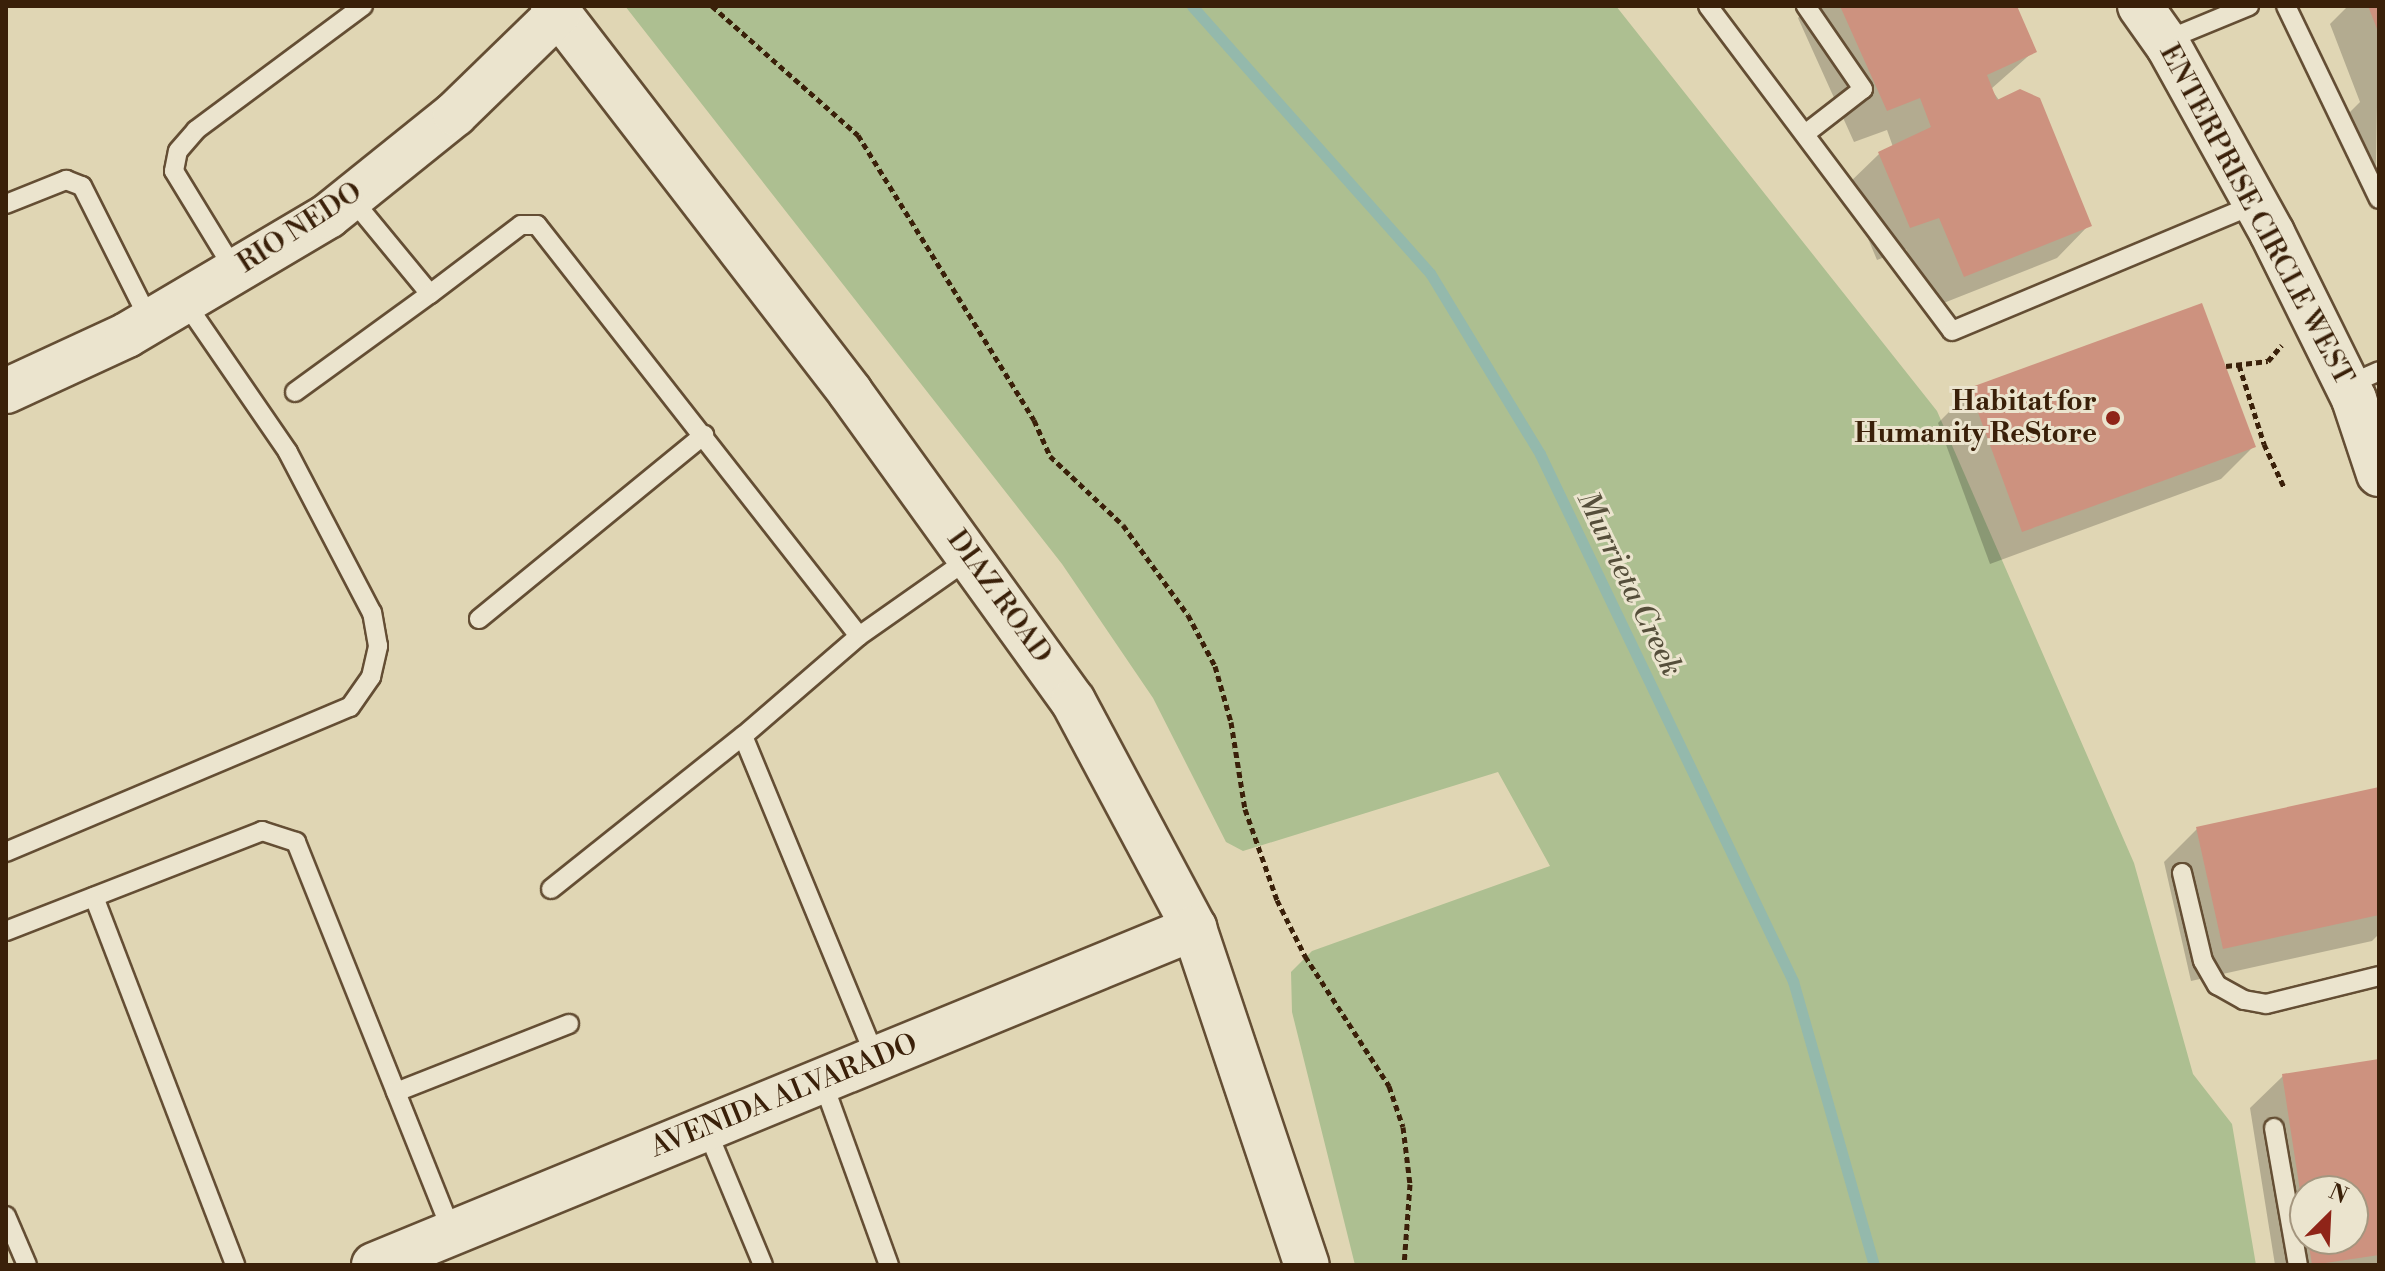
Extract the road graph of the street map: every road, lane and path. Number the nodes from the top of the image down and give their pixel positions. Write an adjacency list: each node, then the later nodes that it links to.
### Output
1 (363, 6): 15 (lane)
2 (712, 6): 52 (path)
3 (1708, 6): 10 (lane)
4 (1806, 6): 10 (lane)
5 (2140, 6): 9 (street, ENTERPRISE CIRCLE WEST)
6 (2249, 6): 9 (lane)
7 (2286, 6): 12 (lane)
8 (556, 10): 11 (street, RIO NEDO); 27 (street, DIAZ ROAD)
9 (2164, 41): 14 (street, ENTERPRISE CIRCLE WEST)
10 (1805, 134): 14 (lane)
11 (351, 198): 15 (street, RIO NEDO); 16 (lane)
12 (2379, 199)
13 (6, 204): 17 (lane)
14 (2256, 204): 18 (street, ENTERPRISE CIRCLE WEST)
15 (235, 272): 17 (street, RIO NEDO)
16 (430, 294): 23 (lane); 24 (lane)
17 (168, 312): 22 (street, RIO NEDO); 31 (lane)
18 (2320, 329): 19 (path); 21 (street, ENTERPRISE CIRCLE WEST)
19 (2239, 365): 20 (path); 26 (path)
20 (2226, 366)
21 (2364, 378): 25 (street, ENTERPRISE CIRCLE WEST)
22 (6, 391)
23 (295, 392)
24 (704, 435): 28 (lane); 29 (lane)
25 (2379, 474)
26 (2284, 487)
27 (970, 558): 29 (lane); 35 (street, DIAZ ROAD)
28 (479, 619)
29 (859, 636): 30 (lane)
30 (743, 736): 33 (lane); 39 (lane)
31 (6, 852)
32 (2182, 873): 37 (lane)
33 (551, 889)
34 (94, 897): 36 (lane); 41 (lane); 47 (lane)
35 (1194, 928): 39 (street, AVENIDA ALVARADO); 51 (street, DIAZ ROAD)
36 (6, 931)
37 (2379, 976)
38 (569, 1024): 41 (lane)
39 (876, 1058): 40 (street, AVENIDA ALVARADO)
40 (822, 1080): 42 (street, AVENIDA ALVARADO); 50 (lane)
41 (396, 1092): 45 (lane)
42 (706, 1128): 45 (street, AVENIDA ALVARADO); 49 (lane)
43 (2274, 1128): 53 (lane)
44 (6, 1216): 46 (lane)
45 (452, 1233): 48 (street, AVENIDA ALVARADO)
46 (27, 1265)
47 (235, 1265)
48 (374, 1265)
49 (763, 1265)
50 (889, 1265)
51 (1307, 1265)
52 (1404, 1265)
53 (2298, 1265)

